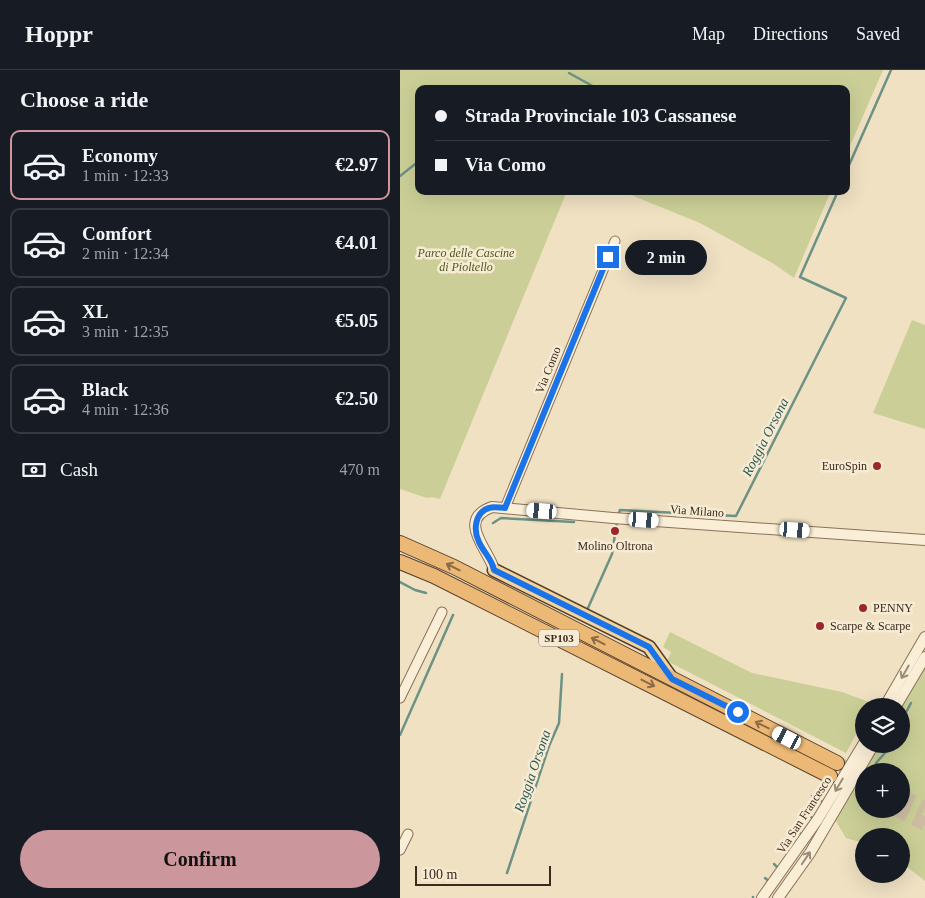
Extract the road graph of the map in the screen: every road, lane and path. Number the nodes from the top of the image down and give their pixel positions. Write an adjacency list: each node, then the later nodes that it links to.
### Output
1 (615, 241): 2 (street, Via Como)
2 (505, 508): 3 (street, Via Milano); 7 (street, Via Milano)
3 (925, 540)
4 (400, 543): 12 (highway, SP103, one-way to 4)
5 (400, 562): 11 (highway, SP103)
6 (400, 570): 11 (highway, SP103)
7 (494, 570): 12 (main road)
8 (442, 612): 13 (street)
9 (925, 637): 14 (street, one-way to 14)
10 (925, 657): 15 (street)
11 (625, 671): 19 (highway, SP103, one-way to 19)
12 (672, 679): 18 (highway, SP103, one-way to 12)
13 (400, 698)
14 (890, 698)
15 (901, 698)
16 (858, 753): 22 (street, Via San Francesco, one-way to 22)
17 (869, 753): 23 (street, Via San Francesco, one-way to 17)
18 (837, 763)
19 (830, 776)
20 (408, 834): 21 (street)
21 (400, 850)
22 (762, 898)
23 (778, 898)

